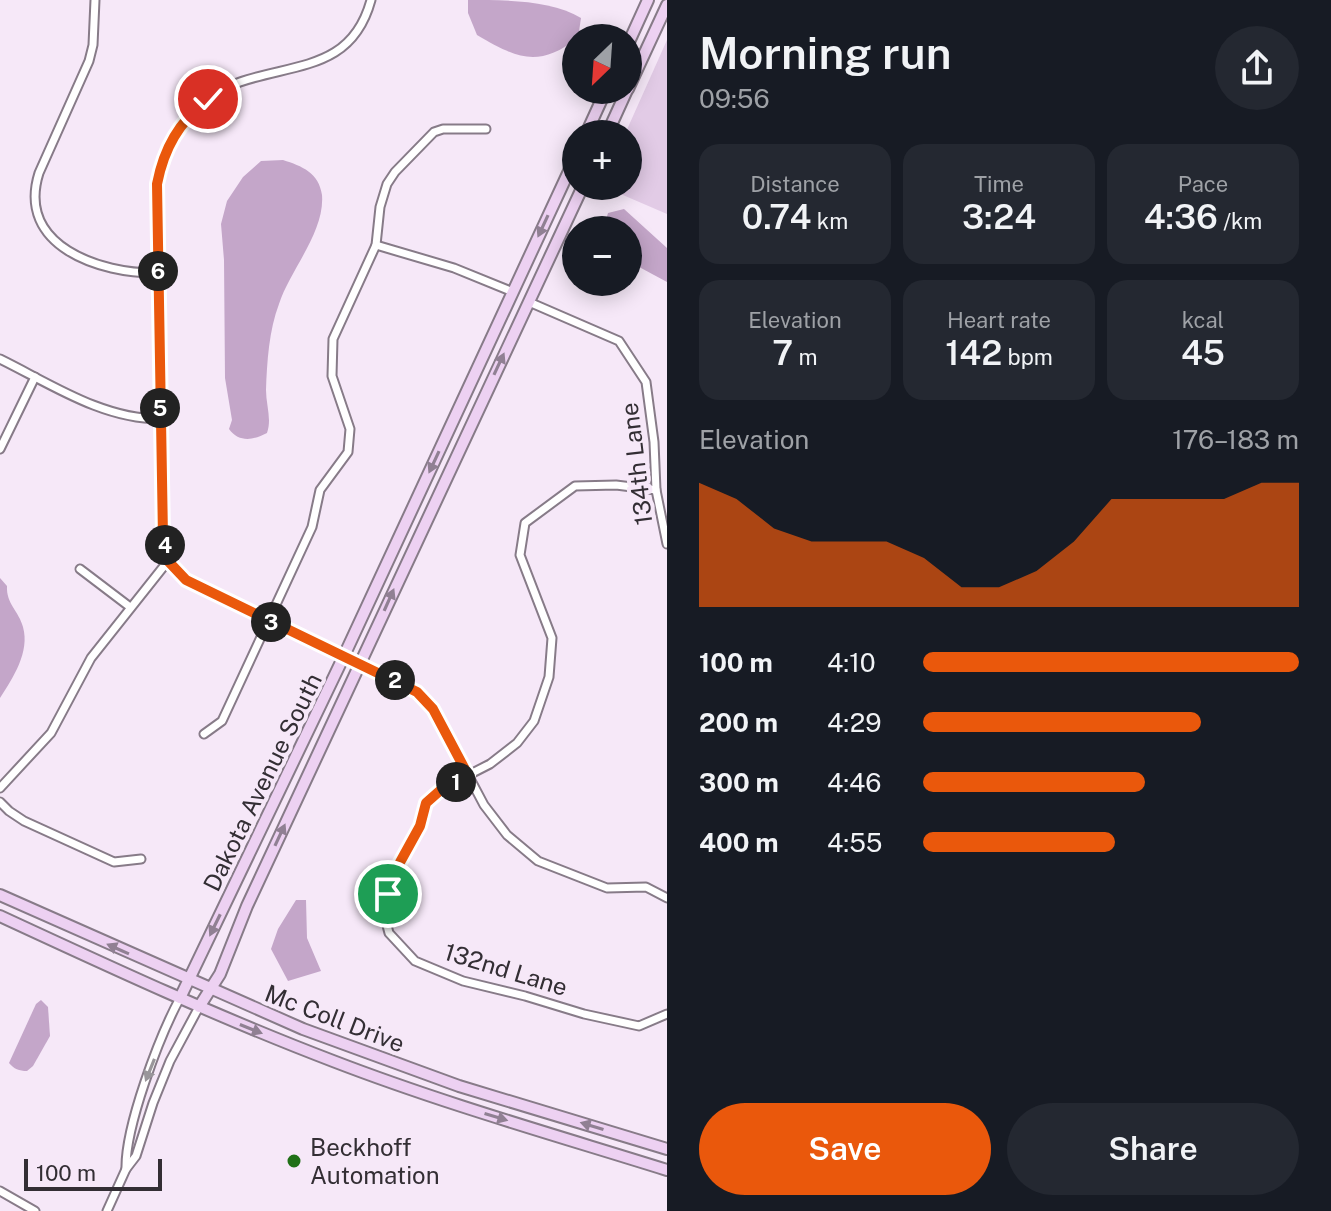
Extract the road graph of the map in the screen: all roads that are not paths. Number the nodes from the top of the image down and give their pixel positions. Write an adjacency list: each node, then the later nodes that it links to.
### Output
1 (95, 0): 11 (street)
2 (371, 0): 11 (street)
3 (648, 0): 5 (main road)
4 (667, 5): 6 (main road)
5 (637, 24)
6 (642, 59)
7 (486, 129): 10 (street)
8 (562, 186): 12 (main road, Dakota Avenue South, one-way to 12)
9 (576, 200): 13 (main road, Dakota Avenue South)
10 (376, 245): 12 (street); 23 (street)
11 (158, 273): 16 (street)
12 (513, 292): 24 (main road, Dakota Avenue South, one-way to 24)
13 (529, 302): 18 (street, 134th Lane); 25 (main road, Dakota Avenue South, one-way to 13)
14 (0, 359): 15 (street)
15 (35, 377): 16 (street); 17 (street)
16 (160, 419): 20 (street)
17 (0, 449)
18 (656, 490): 19 (street, 134th Lane); 27 (street, 132nd Lane)
19 (667, 544)
20 (168, 561): 22 (street); 23 (street)
21 (80, 569): 22 (street)
22 (130, 607): 28 (street)
23 (269, 621): 24 (street); 26 (street)
24 (343, 658): 25 (street); 34 (main road, Dakota Avenue South, one-way to 34)
25 (359, 665): 27 (street); 35 (main road, Dakota Avenue South, one-way to 25)
26 (204, 734)
27 (468, 775): 32 (street); 38 (street, 132nd Lane)
28 (0, 788)
29 (0, 802): 30 (street)
30 (141, 859)
31 (0, 895): 34 (main road, Mc Coll Drive, one-way to 31)
32 (667, 898)
33 (0, 916): 36 (main road, Mc Coll Drive)
34 (189, 980): 35 (main road, Mc Coll Drive); 36 (main road, Dakota Avenue South)
35 (210, 990): 37 (main road, Dakota Avenue South); 39 (main road, Mc Coll Drive, one-way to 35)
36 (180, 998): 37 (main road, Mc Coll Drive); 40 (street, Dakota Avenue South, one-way to 40)
37 (199, 1007): 40 (street, Dakota Avenue South); 41 (main road, Mc Coll Drive, one-way to 41)
38 (667, 1014)
39 (667, 1149)
40 (126, 1169): 44 (street, Dakota Avenue South)
41 (667, 1170)
42 (0, 1191): 43 (street)
43 (35, 1211)
44 (107, 1211)

